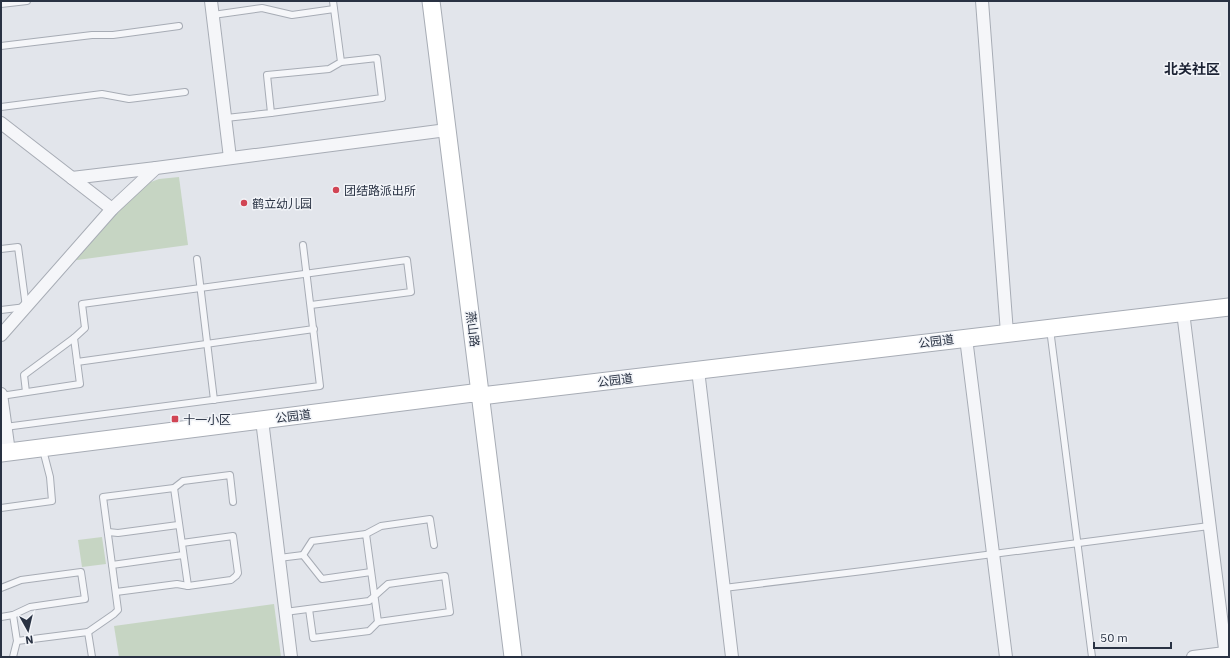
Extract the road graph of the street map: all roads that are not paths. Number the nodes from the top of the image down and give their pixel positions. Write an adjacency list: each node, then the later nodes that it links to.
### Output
1 (27, 1): 7 (lane)
2 (211, 1): 9 (street)
3 (332, 1): 8 (lane)
4 (422, 1): 18 (main road, 燕山路)
5 (431, 1): 43 (main road, 燕山路)
6 (982, 1): 35 (street)
7 (1, 4)
8 (334, 9): 9 (lane); 12 (lane)
9 (213, 15): 16 (street)
10 (180, 26): 11 (lane)
11 (1, 46)
12 (341, 62): 15 (lane); 15 (lane)
13 (185, 92): 14 (lane)
14 (1, 107)
15 (271, 113): 16 (lane)
16 (226, 118): 19 (street)
17 (2, 125): 21 (street)
18 (439, 131): 19 (street); 43 (main road, 燕山路)
19 (230, 158): 20 (street)
20 (156, 168): 21 (street); 22 (street)
21 (72, 178): 22 (street)
22 (112, 209): 28 (street)
23 (303, 245): 26 (lane)
24 (1, 250): 28 (lane)
25 (197, 259): 27 (lane)
26 (307, 273): 27 (lane); 29 (lane); 29 (lane)
27 (200, 288): 37 (lane); 39 (lane)
28 (26, 306): 31 (lane); 36 (street)
29 (311, 306): 34 (lane)
30 (1229, 306): 32 (main road, 公园道)
31 (1, 310)
32 (1183, 312): 33 (main road, 公园道); 54 (street)
33 (1050, 328): 35 (main road, 公园道); 58 (lane)
34 (314, 330): 39 (lane); 45 (lane)
35 (1007, 333): 38 (main road, 公园道)
36 (1, 335)
37 (74, 338): 40 (lane); 42 (lane)
38 (966, 338): 41 (main road, 公园道); 60 (street)
39 (207, 344): 40 (lane); 45 (lane)
40 (77, 362): 42 (lane)
41 (698, 370): 43 (main road, 公园道); 68 (street)
42 (26, 392): 44 (lane)
43 (477, 394): 46 (main road, 公园道); 82 (main road, 燕山路); 83 (main road, 燕山路)
44 (1, 395): 47 (street)
45 (214, 400): 47 (lane)
46 (262, 420): 48 (main road, 公园道); 63 (street)
47 (5, 427): 49 (street)
48 (42, 448): 49 (main road, 公园道); 52 (lane)
49 (5, 453)
50 (174, 488): 51 (lane); 53 (lane); 55 (lane)
51 (233, 502)
52 (1, 508)
53 (178, 525): 55 (lane); 57 (lane)
54 (1209, 526): 58 (lane); 78 (street)
55 (108, 532): 64 (lane)
56 (366, 534): 59 (lane); 62 (lane); 65 (lane)
57 (182, 543): 61 (lane); 66 (lane)
58 (1078, 543): 60 (lane); 86 (lane)
59 (434, 545)
60 (993, 554): 68 (lane); 85 (street)
61 (183, 555): 64 (lane); 66 (lane)
62 (303, 555): 63 (lane); 65 (lane)
63 (279, 558): 72 (street)
64 (112, 565): 69 (lane)
65 (371, 572): 70 (lane)
66 (188, 586): 69 (lane)
67 (1, 588): 73 (lane)
68 (724, 588): 84 (street)
69 (116, 592): 76 (lane)
70 (375, 596): 71 (lane); 75 (lane); 75 (lane)
71 (309, 609): 72 (lane); 75 (lane)
72 (285, 612): 81 (street)
73 (13, 615): 74 (lane); 77 (lane)
74 (1, 617)
75 (378, 622)
76 (88, 632): 77 (lane); 80 (lane)
77 (17, 642): 79 (lane)
78 (1225, 655): 87 (street)
79 (12, 657)
80 (92, 657)
81 (291, 657)
82 (504, 657)
83 (513, 657)
84 (732, 657)
85 (1006, 657)
86 (1092, 657)
87 (1193, 657)

